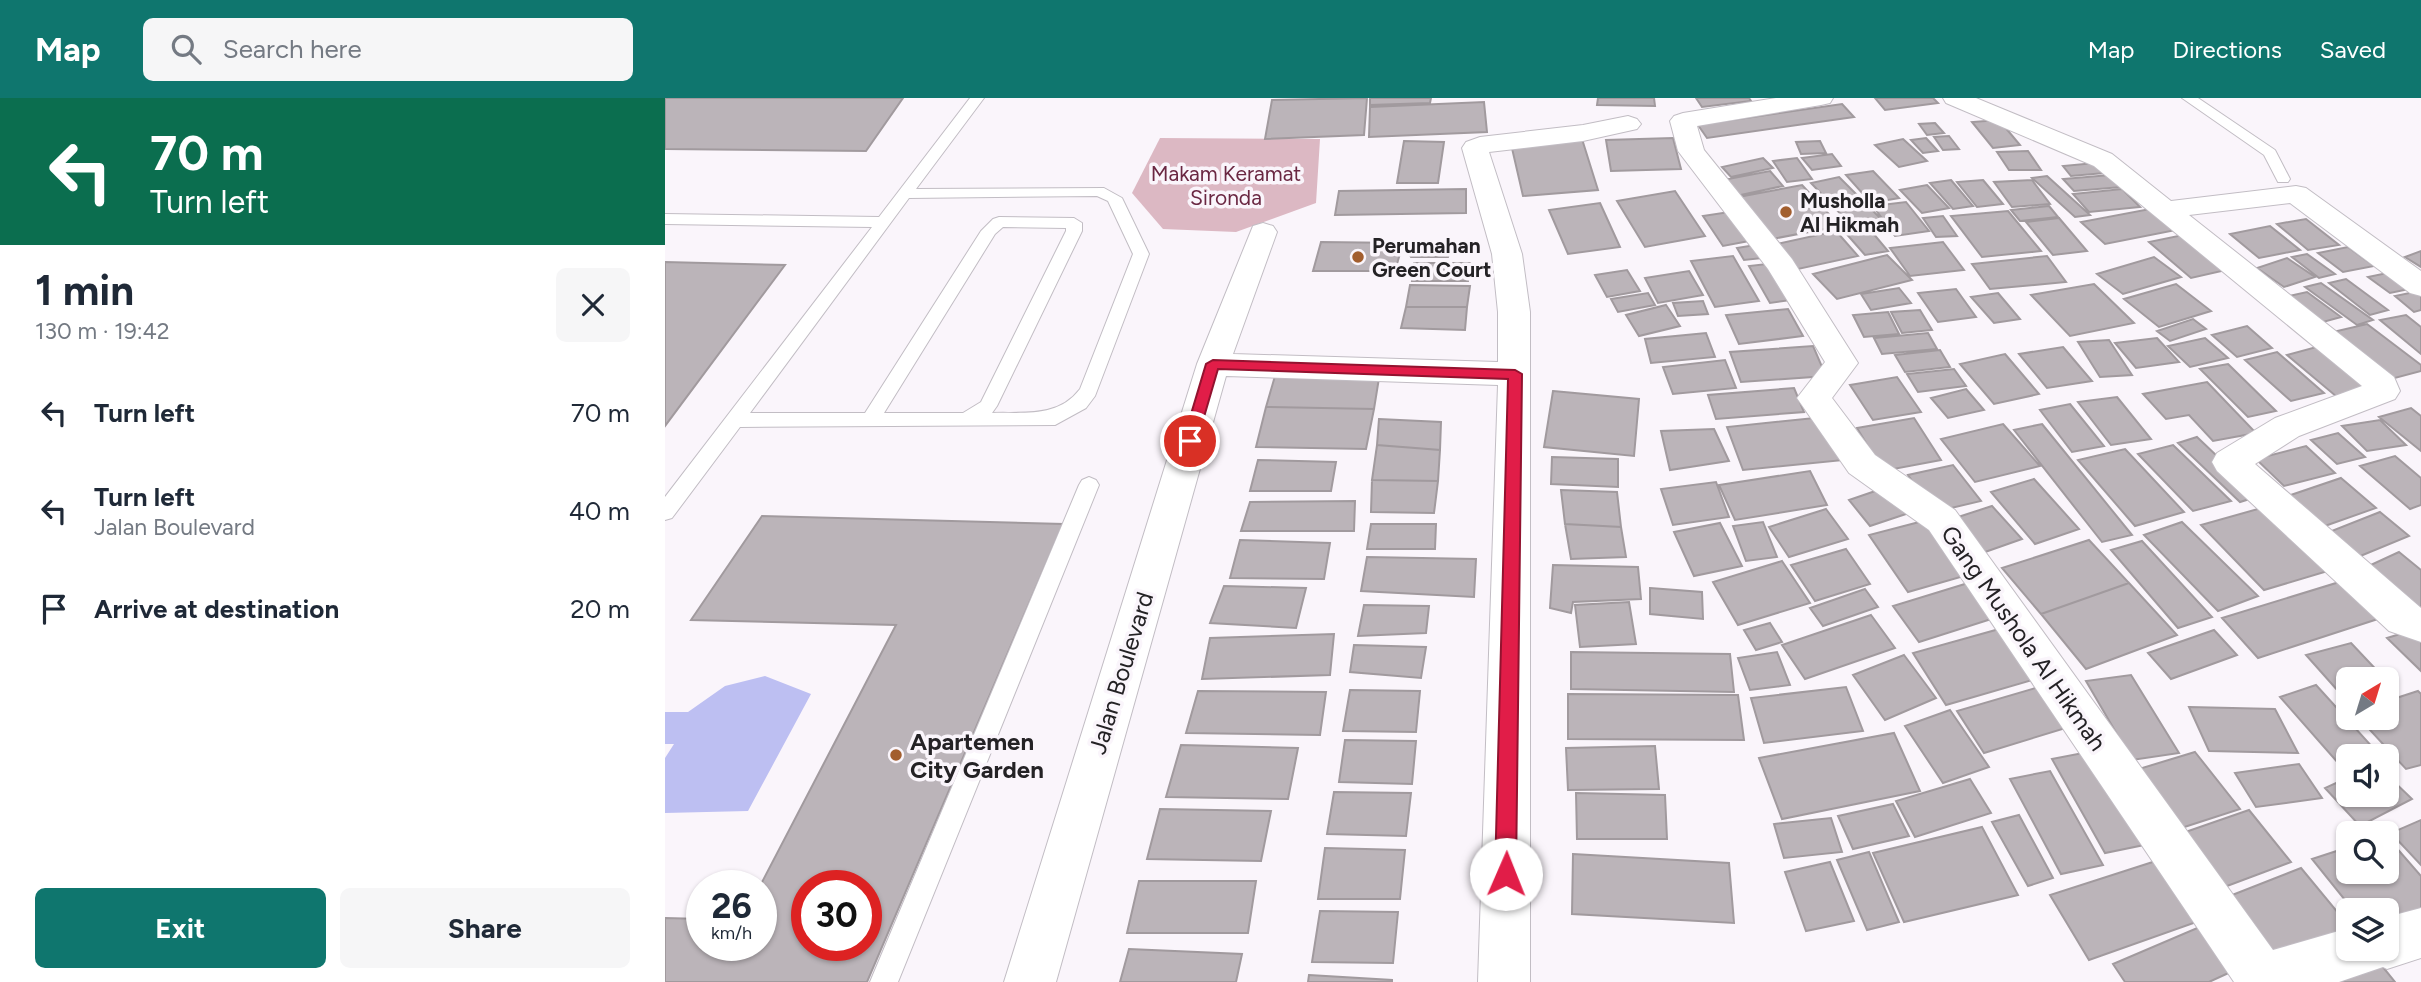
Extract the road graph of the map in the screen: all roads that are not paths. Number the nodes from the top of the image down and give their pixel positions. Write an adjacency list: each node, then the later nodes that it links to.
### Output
1 (978, 98): 8 (lane)
2 (1821, 98): 5 (street, Gang Mushola Al Hikmah)
3 (1955, 98): 9 (street)
4 (2189, 98): 7 (lane)
5 (1683, 110): 25 (street, Gang Mushola Al Hikmah)
6 (1628, 124): 15 (street)
7 (2283, 179)
8 (904, 194): 11 (lane); 18 (lane)
9 (2162, 210): 13 (street); 21 (street)
10 (665, 219): 11 (lane)
11 (882, 222): 16 (lane)
12 (1263, 232): 14 (street, Jalan Boulevard)
13 (2421, 286)
14 (1213, 364): 15 (street); 27 (street, Jalan Boulevard)
15 (1515, 374): 28 (street)
16 (734, 420): 17 (lane); 20 (lane)
17 (870, 420): 18 (lane); 18 (lane)
18 (967, 420)
19 (1089, 485): 26 (lane)
20 (665, 512)
21 (2421, 625)
22 (2421, 933): 23 (street)
23 (2399, 939)
24 (2336, 958): 25 (street)
25 (2264, 980)
26 (884, 982)
27 (1030, 982)
28 (1504, 982)

